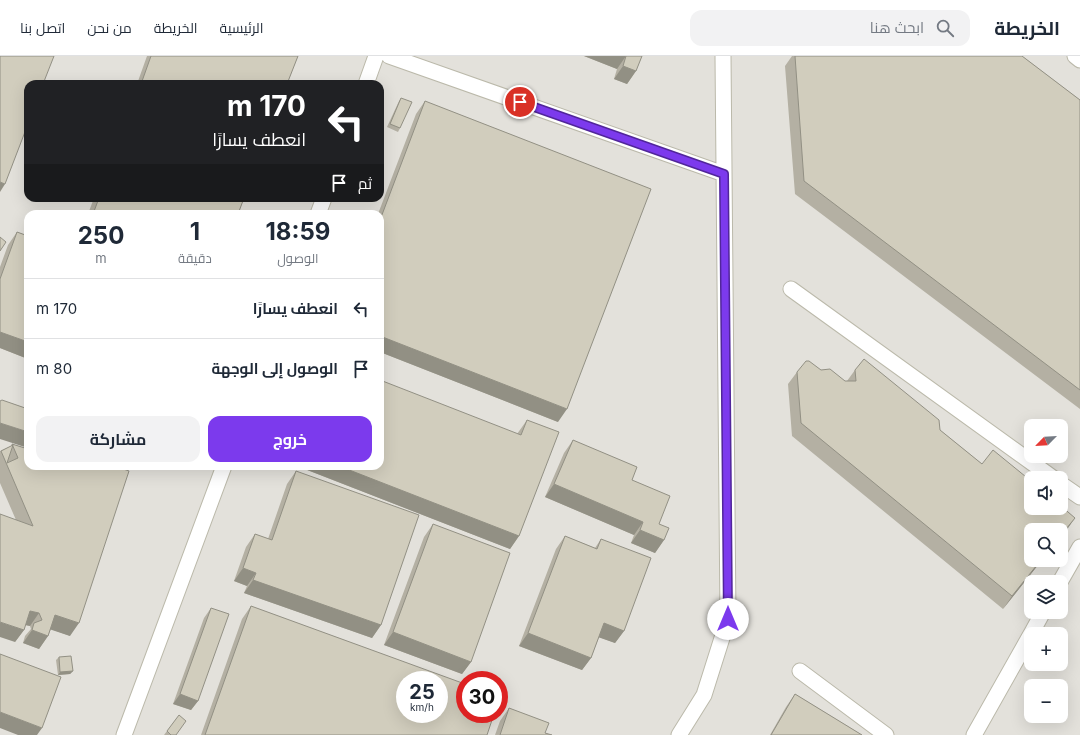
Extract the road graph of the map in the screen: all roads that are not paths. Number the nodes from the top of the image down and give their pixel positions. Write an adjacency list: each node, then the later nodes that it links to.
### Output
1 (376, 56): 6 (street)
2 (389, 56): 7 (street)
3 (723, 56): 7 (street)
4 (1074, 56): 5 (street)
5 (1080, 60)
6 (367, 80)
7 (724, 174): 18 (street)
8 (791, 289): 10 (street)
9 (223, 470): 17 (street)
10 (1043, 471)
11 (1068, 489): 12 (street)
12 (1080, 497)
13 (1080, 547): 14 (street)
14 (1064, 575)
15 (1024, 646): 20 (street)
16 (800, 671): 19 (street)
17 (124, 735)
18 (679, 735)
19 (886, 735)
20 (974, 735)

